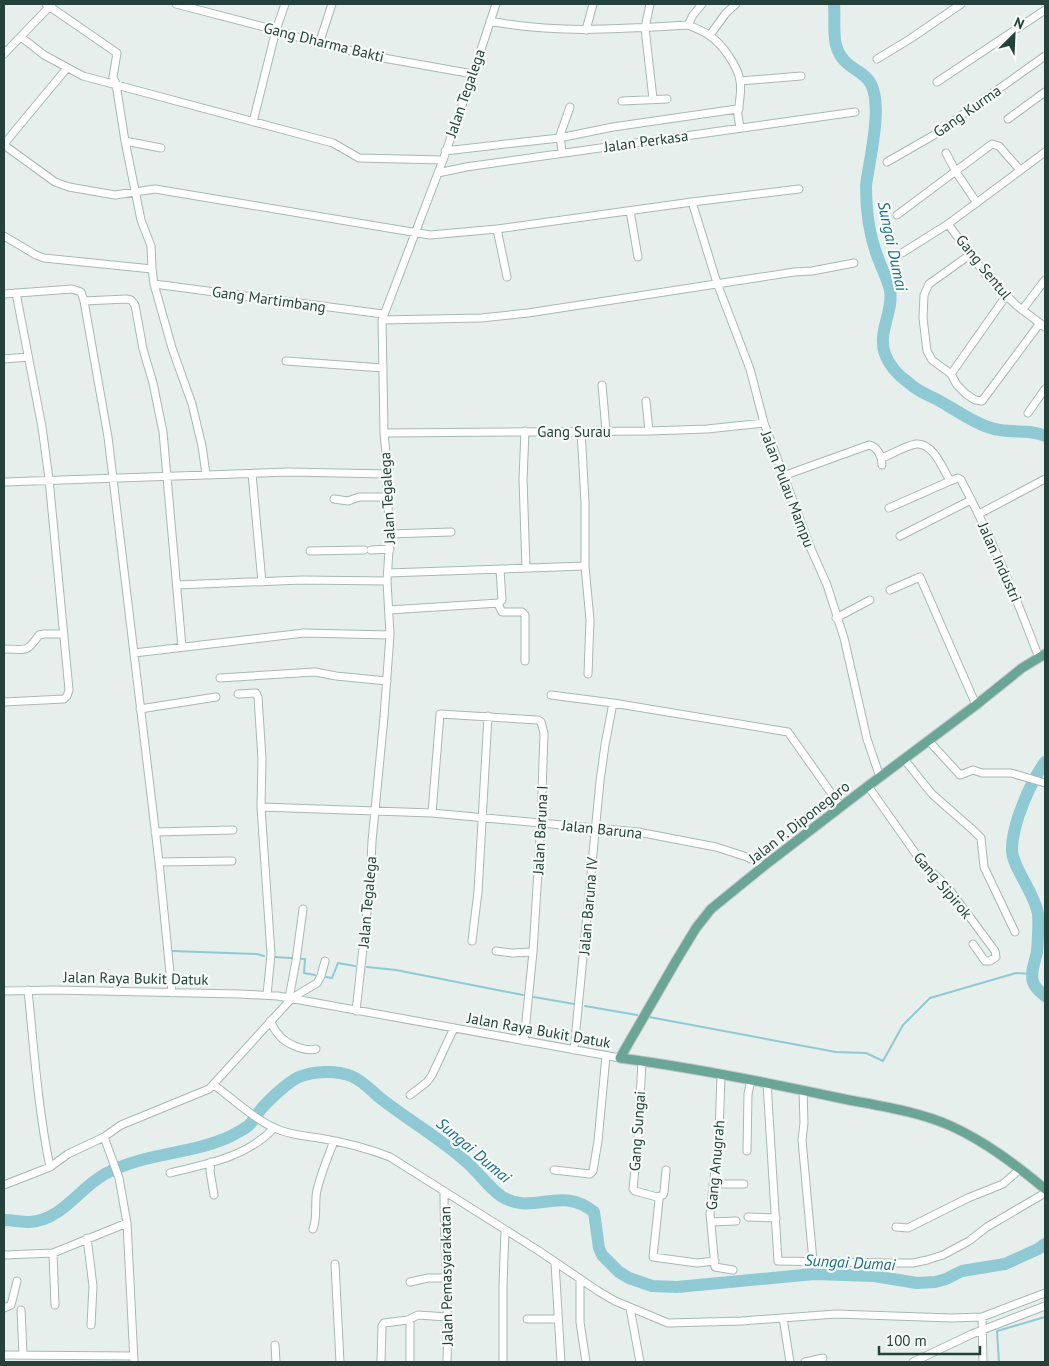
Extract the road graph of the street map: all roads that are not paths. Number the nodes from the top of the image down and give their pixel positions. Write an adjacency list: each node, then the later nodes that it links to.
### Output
1 (176, 4): 16 (street, Gang Dharma Bakti)
2 (286, 4): 16 (street)
3 (332, 4): 20 (street)
4 (496, 4): 13 (street, Jalan Tegalega)
5 (594, 4): 17 (street)
6 (650, 4): 15 (street)
7 (702, 4): 14 (street)
8 (736, 4): 18 (street)
9 (961, 4): 23 (street)
10 (1042, 4): 12 (street)
11 (50, 5): 19 (street); 29 (street)
12 (1045, 8): 28 (street)
13 (490, 21): 17 (street); 25 (street, Jalan Tegalega)
14 (688, 26): 15 (street); 18 (street)
15 (646, 28): 17 (street); 32 (street)
16 (276, 30): 20 (street, Gang Dharma Bakti); 38 (street)
17 (586, 30)
18 (710, 35): 27 (street)
19 (21, 37): 21 (street); 24 (street)
20 (319, 44): 25 (street, Gang Dharma Bakti)
21 (4, 54)
22 (1045, 56): 49 (street, Gang Kurma)
23 (877, 59)
24 (67, 68): 29 (street); 42 (street)
25 (473, 74): 44 (street, Jalan Tegalega)
26 (801, 76): 27 (street)
27 (740, 81): 35 (street)
28 (937, 82)
29 (116, 84): 38 (street); 41 (street)
30 (1045, 92): 37 (street)
31 (667, 99): 32 (street)
32 (653, 100): 33 (street)
33 (622, 101)
34 (570, 107): 40 (street)
35 (737, 109): 39 (street); 40 (street)
36 (855, 112): 39 (street, Jalan Perkasa)
37 (1008, 119)
38 (253, 122): 48 (street)
39 (740, 128): 46 (street, Jalan Perkasa)
40 (559, 138): 44 (street); 46 (street)
41 (125, 141): 43 (street); 54 (street)
42 (4, 145): 54 (street)
43 (161, 148)
44 (445, 151): 48 (street, Jalan Tegalega)
45 (1045, 152): 50 (street, Gang Sentul)
46 (562, 153): 52 (street, Jalan Perkasa)
47 (946, 153): 51 (street)
48 (443, 160): 52 (street, Jalan Tegalega)
49 (887, 162)
50 (1020, 170): 51 (street); 56 (street, Gang Sentul)
51 (956, 172): 56 (street); 58 (street)
52 (438, 173): 61 (street, Jalan Tegalega)
53 (799, 189): 55 (street)
54 (135, 192): 61 (street); 67 (street)
55 (692, 202): 57 (street); 70 (street, Jalan Pulau Mampu)
56 (977, 203): 59 (street, Gang Sentul)
57 (630, 211): 60 (street); 65 (street)
58 (897, 215)
59 (948, 224): 63 (street); 64 (street, Gang Sentul)
60 (497, 229): 61 (street); 68 (street)
61 (414, 232): 77 (street, Jalan Tegalega)
62 (4, 236): 67 (street)
63 (902, 253)
64 (971, 254): 74 (street, Gang Sentul); 83 (street)
65 (638, 257)
66 (854, 263): 70 (street, Gang Martimbang)
67 (152, 269): 71 (street)
68 (507, 277)
69 (1045, 280): 76 (street)
70 (717, 283): 77 (street, Gang Martimbang); 88 (street, Jalan Pulau Mampu)
71 (154, 284): 77 (street, Gang Martimbang); 94 (street)
72 (4, 294): 73 (street)
73 (16, 294): 75 (street); 79 (street)
74 (1006, 296): 76 (street, Gang Sentul); 83 (street)
75 (84, 301): 97 (street); 99 (street)
76 (1022, 310): 78 (street, Gang Sentul)
77 (383, 317): 82 (street, Jalan Tegalega)
78 (1042, 325): 83 (street)
79 (28, 357): 80 (street); 100 (street)
80 (4, 359)
81 (286, 361): 82 (street)
82 (383, 368): 93 (street, Jalan Tegalega)
83 (951, 374)
84 (602, 385): 90 (street)
85 (1045, 389): 87 (street)
86 (646, 401): 92 (street)
87 (1028, 413)
88 (764, 422): 92 (street, Gang Surau); 98 (street, Jalan Pulau Mampu)
89 (581, 430): 90 (street, Gang Surau); 91 (street, Gang Surau); 114 (street)
90 (606, 430): 92 (street, Gang Surau)
91 (525, 431): 93 (street, Gang Surau); 115 (street)
92 (649, 431)
93 (384, 433): 96 (street, Jalan Tegalega)
94 (206, 474): 95 (street); 97 (street)
95 (252, 474): 96 (street); 118 (street)
96 (387, 474): 104 (street, Jalan Tegalega)
97 (168, 476): 99 (street); 119 (street)
98 (783, 476): 102 (street); 124 (street, Jalan Pulau Mampu)
99 (113, 478): 100 (street); 129 (street)
100 (49, 479): 103 (street); 125 (street)
101 (1045, 480): 108 (street)
102 (950, 481): 106 (street, Jalan Industri); 107 (street)
103 (4, 482)
104 (387, 497): 105 (street); 110 (street, Jalan Tegalega)
105 (334, 499)
106 (971, 500): 108 (street, Jalan Industri); 111 (street)
107 (889, 508)
108 (979, 514): 130 (street, Jalan Industri)
109 (451, 532): 110 (street)
110 (390, 534): 112 (street, Jalan Tegalega)
111 (900, 536)
112 (390, 549): 113 (street); 117 (street, Jalan Tegalega)
113 (310, 551)
114 (585, 566): 115 (street); 132 (street)
115 (526, 568): 116 (street)
116 (500, 570): 117 (street); 122 (street)
117 (388, 577): 118 (street); 123 (street, Jalan Tegalega)
118 (262, 582): 119 (street)
119 (177, 585): 127 (street)
120 (890, 590): 140 (street)
121 (870, 600): 124 (street)
122 (498, 604): 123 (street); 131 (street)
123 (389, 610): 126 (street, Jalan Tegalega)
124 (836, 618): 145 (street, Jalan Pulau Mampu)
125 (64, 634): 128 (street); 138 (street)
126 (390, 635): 127 (street); 134 (street, Jalan Tegalega)
127 (182, 647): 129 (street)
128 (4, 649)
129 (134, 653): 141 (street)
130 (1042, 656): 140 (main road, Jalan P. Diponegoro)
131 (525, 661)
132 (588, 674)
133 (220, 678): 134 (street)
134 (387, 681): 150 (street, Jalan Tegalega)
135 (238, 694): 149 (street)
136 (551, 695): 139 (street)
137 (216, 697): 141 (street)
138 (4, 702)
139 (613, 703): 148 (street); 154 (street, Jalan Baruna IV)
140 (976, 705): 143 (main road, Jalan P. Diponegoro)
141 (140, 709): 156 (street)
142 (488, 716): 151 (street, Jalan Baruna I); 152 (street); 153 (street, Jalan Baruna I)
143 (928, 740): 144 (main road, Jalan P. Diponegoro); 146 (street)
144 (904, 759): 145 (main road, Jalan P. Diponegoro); 161 (street)
145 (880, 777): 147 (main road, Jalan P. Diponegoro)
146 (1045, 784)
147 (868, 786): 148 (main road, Jalan P. Diponegoro); 163 (street, Gang Sipirok)
148 (841, 806): 159 (main road, Jalan P. Diponegoro)
149 (261, 807): 150 (street, Jalan Baruna); 170 (street)
150 (374, 811): 151 (street, Jalan Baruna); 172 (street, Jalan Tegalega)
151 (432, 813): 152 (street, Jalan Baruna)
152 (482, 817): 153 (street, Jalan Baruna); 162 (street)
153 (541, 822): 154 (street, Jalan Baruna); 165 (street, Jalan Baruna I)
154 (595, 828): 159 (street, Jalan Baruna); 177 (street, Jalan Baruna IV)
155 (233, 830): 156 (street)
156 (155, 832): 158 (street)
157 (232, 860): 158 (street)
158 (159, 862): 169 (street)
159 (764, 866): 179 (main road, Jalan P. Diponegoro)
160 (303, 909): 171 (street)
161 (1015, 932)
162 (472, 942)
163 (973, 944)
164 (496, 951): 165 (street)
165 (532, 952): 175 (street, Jalan Baruna I)
166 (325, 961): 171 (street)
167 (28, 990): 168 (street, Jalan Raya Bukit Datuk); 169 (street, Jalan Raya Bukit Datuk); 192 (street)
168 (4, 991)
169 (172, 992): 170 (street, Jalan Raya Bukit Datuk)
170 (267, 995): 171 (street, Jalan Raya Bukit Datuk)
171 (290, 998): 172 (street, Jalan Raya Bukit Datuk); 173 (street)
172 (356, 1011): 174 (street, Jalan Raya Bukit Datuk)
173 (270, 1021): 176 (street); 184 (street)
174 (454, 1028): 175 (street, Jalan Raya Bukit Datuk); 186 (street)
175 (524, 1041): 177 (street, Jalan Raya Bukit Datuk)
176 (316, 1049)
177 (574, 1050): 178 (street, Jalan Raya Bukit Datuk)
178 (606, 1056): 179 (street, Jalan Raya Bukit Datuk); 194 (street)
179 (620, 1058): 180 (main road, Jalan Raya Bukit Datuk)
180 (642, 1061): 181 (main road, Jalan Raya Bukit Datuk); 203 (street, Gang Sungai)
181 (721, 1074): 182 (main road, Jalan Raya Bukit Datuk); 197 (street, Gang Anugrah)
182 (751, 1080): 183 (main road, Jalan Raya Bukit Datuk); 190 (street)
183 (767, 1083): 185 (main road, Jalan Raya Bukit Datuk); 205 (street)
184 (214, 1085): 187 (street); 188 (street)
185 (803, 1090): 193 (main road, Jalan Raya Bukit Datuk); 216 (street)
186 (410, 1095)
187 (274, 1128): 189 (street); 191 (street)
188 (104, 1137): 192 (street); 208 (street)
189 (334, 1141): 200 (street); 210 (street)
190 (747, 1151)
191 (211, 1162): 196 (street); 202 (street)
192 (50, 1167): 199 (street)
193 (1020, 1169): 201 (main road, Jalan Raya Bukit Datuk); 209 (street)
194 (554, 1170)
195 (666, 1170): 203 (street)
196 (170, 1173)
197 (713, 1184): 198 (street); 207 (street, Gang Anugrah)
198 (744, 1184)
199 (4, 1185)
200 (444, 1190): 211 (street); 220 (street, Jalan Pemasyarakatan)
201 (1045, 1191): 216 (street)
202 (214, 1195)
203 (658, 1197): 215 (street)
204 (748, 1217): 205 (street)
205 (776, 1218): 216 (street)
206 (736, 1221): 207 (street)
207 (712, 1222): 215 (street, Gang Anugrah)
208 (127, 1223): 212 (street); 243 (street)
209 (896, 1227)
210 (313, 1229)
211 (505, 1230): 217 (street); 249 (street)
212 (87, 1238): 213 (street); 236 (street)
213 (53, 1253): 214 (street); 225 (street)
214 (4, 1255)
215 (715, 1261): 219 (street)
216 (813, 1261)
217 (555, 1263): 221 (street); 235 (street)
218 (335, 1264): 245 (street)
219 (733, 1270)
220 (445, 1278): 223 (street); 230 (street, Jalan Pemasyarakatan)
221 (580, 1280): 228 (street); 251 (street)
222 (17, 1281): 227 (street)
223 (410, 1282)
224 (1045, 1294): 232 (street)
225 (55, 1305)
226 (1045, 1306): 237 (street)
227 (4, 1308)
228 (630, 1308): 231 (street); 252 (street)
229 (21, 1310): 241 (street)
230 (447, 1317): 233 (street); 248 (street, Jalan Pemasyarakatan)
231 (783, 1318): 232 (street); 253 (street)
232 (982, 1318): 237 (street); 238 (street)
233 (410, 1319): 246 (street); 247 (street)
234 (527, 1319): 235 (street)
235 (558, 1320): 250 (street)
236 (91, 1325)
237 (982, 1329): 238 (street); 256 (street)
238 (972, 1334): 255 (street)
239 (275, 1345): 244 (street)
240 (4, 1355): 241 (street)
241 (23, 1355): 243 (street)
242 (823, 1358): 254 (street)
243 (133, 1359)
244 (276, 1362)
245 (340, 1362)
246 (381, 1362)
247 (410, 1362)
248 (447, 1362)
249 (503, 1362)
250 (561, 1362)
251 (586, 1362)
252 (640, 1362)
253 (790, 1362)
254 (805, 1362)
255 (913, 1362)
256 (983, 1362)

